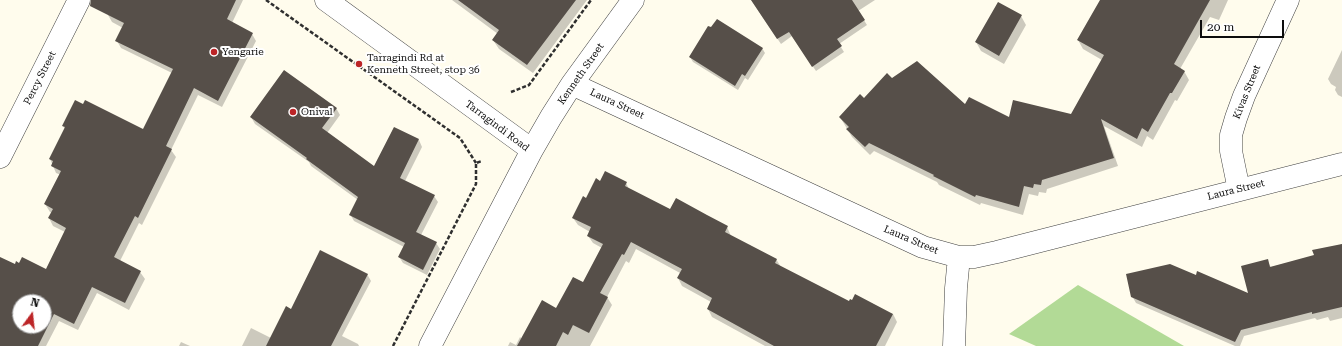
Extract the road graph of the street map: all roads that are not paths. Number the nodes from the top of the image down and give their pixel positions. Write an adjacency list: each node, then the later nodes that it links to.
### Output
1 (80, 0): 7 (street, Percy Street)
2 (326, 0): 6 (street, Tarragindi Road)
3 (633, 0): 5 (street, Kenneth Street)
4 (1288, 0): 9 (street, Kivas Street)
5 (572, 84): 6 (street, Kenneth Street); 10 (street, Laura Street)
6 (532, 150): 11 (street, Tarragindi Road)
7 (0, 157)
8 (1342, 164): 9 (street, Laura Street)
9 (1239, 190): 10 (street, Laura Street)
10 (959, 256): 12 (street)
11 (430, 346)
12 (954, 346)

